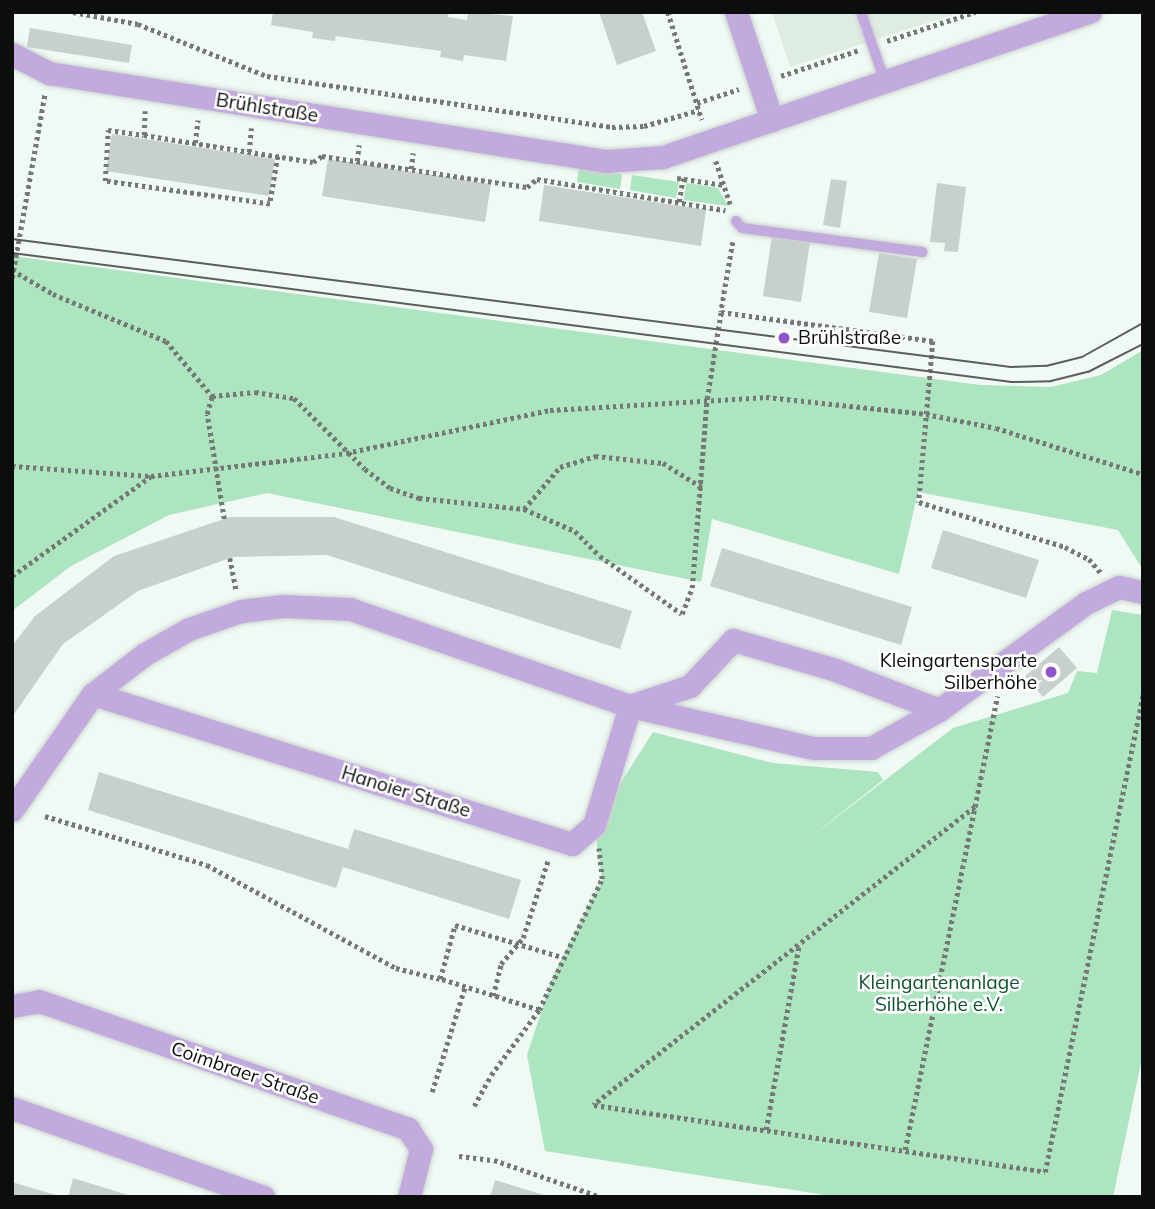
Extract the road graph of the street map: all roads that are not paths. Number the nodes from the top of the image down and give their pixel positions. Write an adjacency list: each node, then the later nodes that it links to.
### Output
1 (736, 12): 6 (street)
2 (861, 12): 5 (lane)
3 (1090, 12): 5 (street, Brühlstraße)
4 (12, 54): 6 (street, Brühlstraße)
5 (885, 82): 6 (street, Brühlstraße)
6 (772, 120)
7 (736, 221): 8 (lane)
8 (922, 252)
9 (1143, 592): 12 (street)
10 (93, 694): 11 (street); 11 (street, Hanoier Straße); 13 (street)
11 (630, 706): 12 (street); 12 (street)
12 (939, 710)
13 (12, 810)
14 (12, 1006): 17 (street, Coimbraer Straße)
15 (12, 1108): 16 (street)
16 (264, 1197)
17 (409, 1197)

